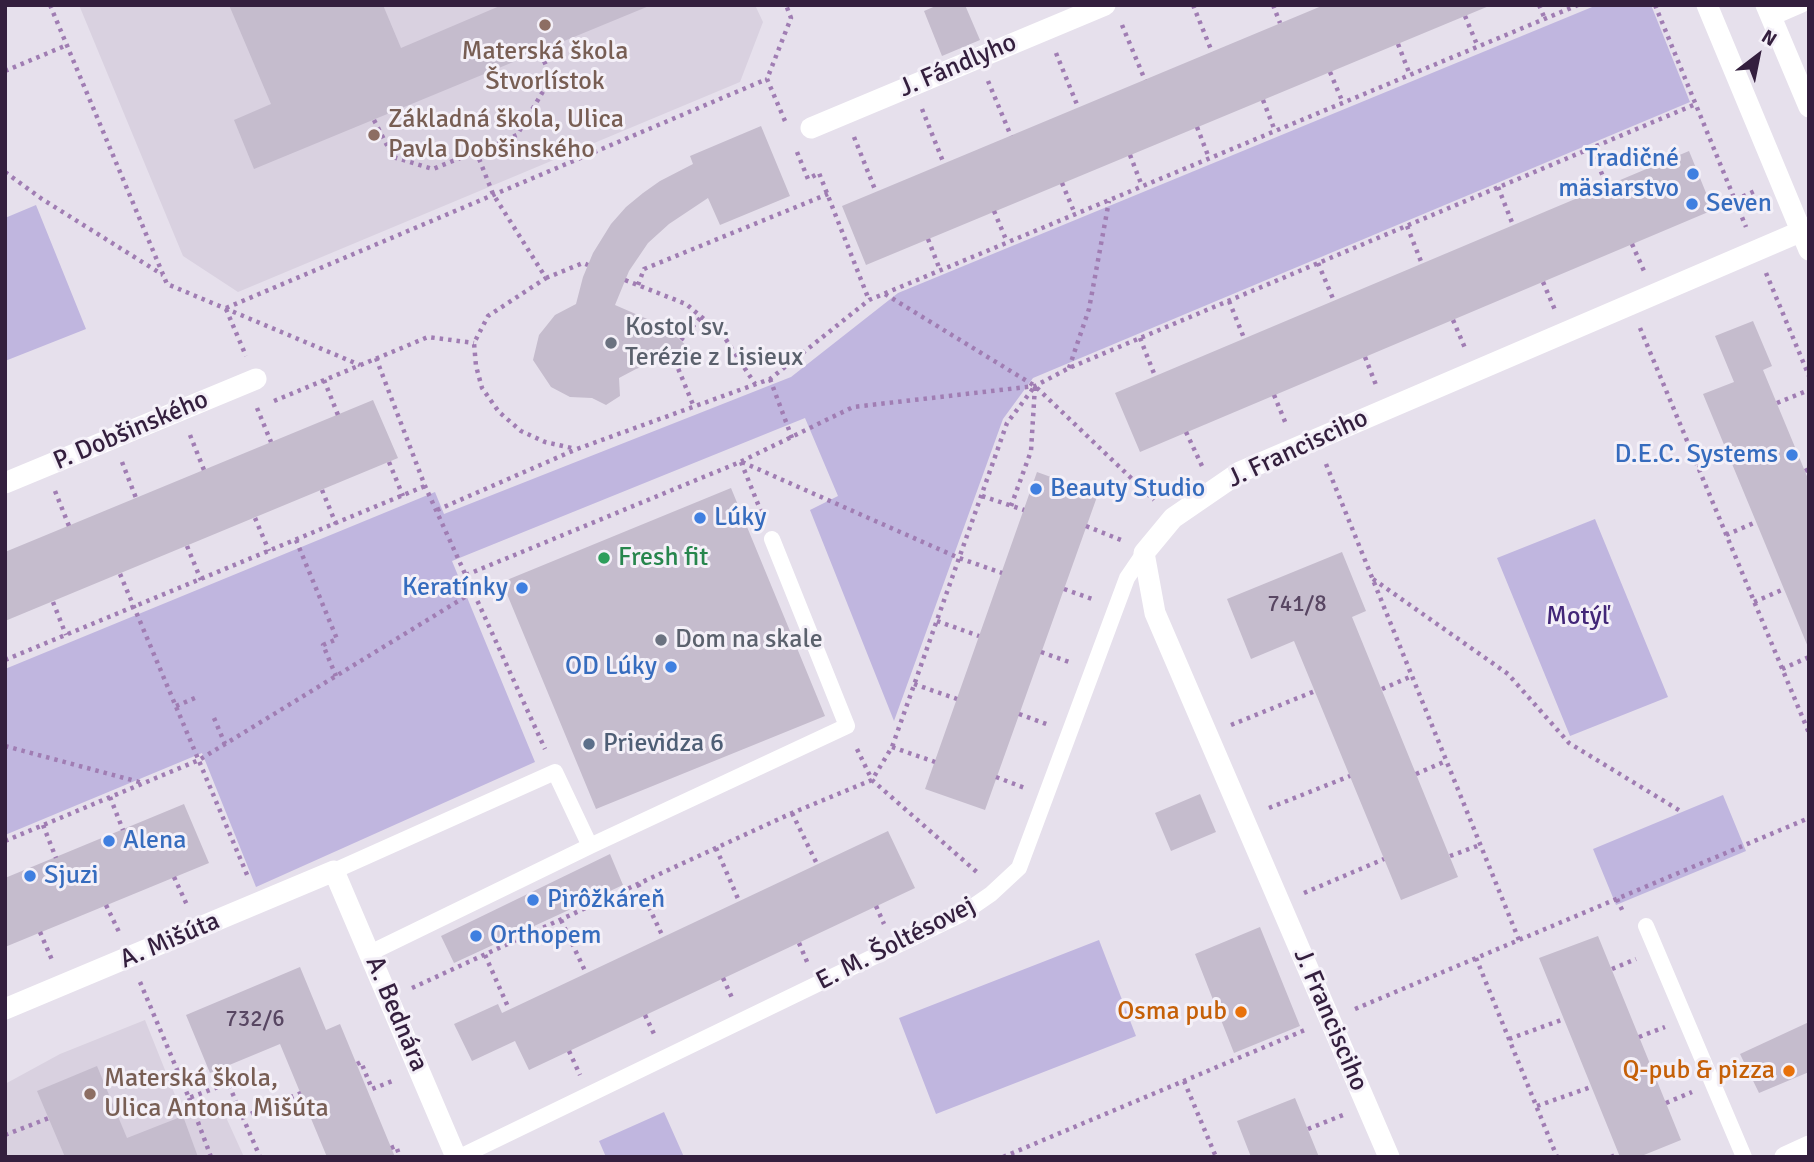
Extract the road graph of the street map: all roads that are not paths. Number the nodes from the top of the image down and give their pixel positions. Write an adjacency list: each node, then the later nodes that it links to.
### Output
1 (1707, 5): 7 (street)
2 (1801, 5): 4 (lane)
3 (1112, 11): 6 (street, J. Fándlyho)
4 (1769, 11): 5 (street)
5 (1809, 107)
6 (811, 128)
7 (1806, 236): 11 (street, J. Francisciho)
8 (256, 379): 9 (street, P. Dobšinského)
9 (5, 483)
10 (772, 538): 12 (lane)
11 (1144, 553): 18 (lane, E. M. Šoltésovej); 19 (street, J. Francisciho)
12 (590, 846): 13 (lane); 15 (lane)
13 (334, 872): 15 (street, A. Bednára); 16 (street, A. Mišúta)
14 (1646, 926): 20 (lane)
15 (370, 953): 18 (street, A. Bednára)
16 (5, 1009)
17 (1809, 1146): 21 (street)
18 (458, 1157)
19 (1389, 1157)
20 (1744, 1157)
21 (1786, 1157)

